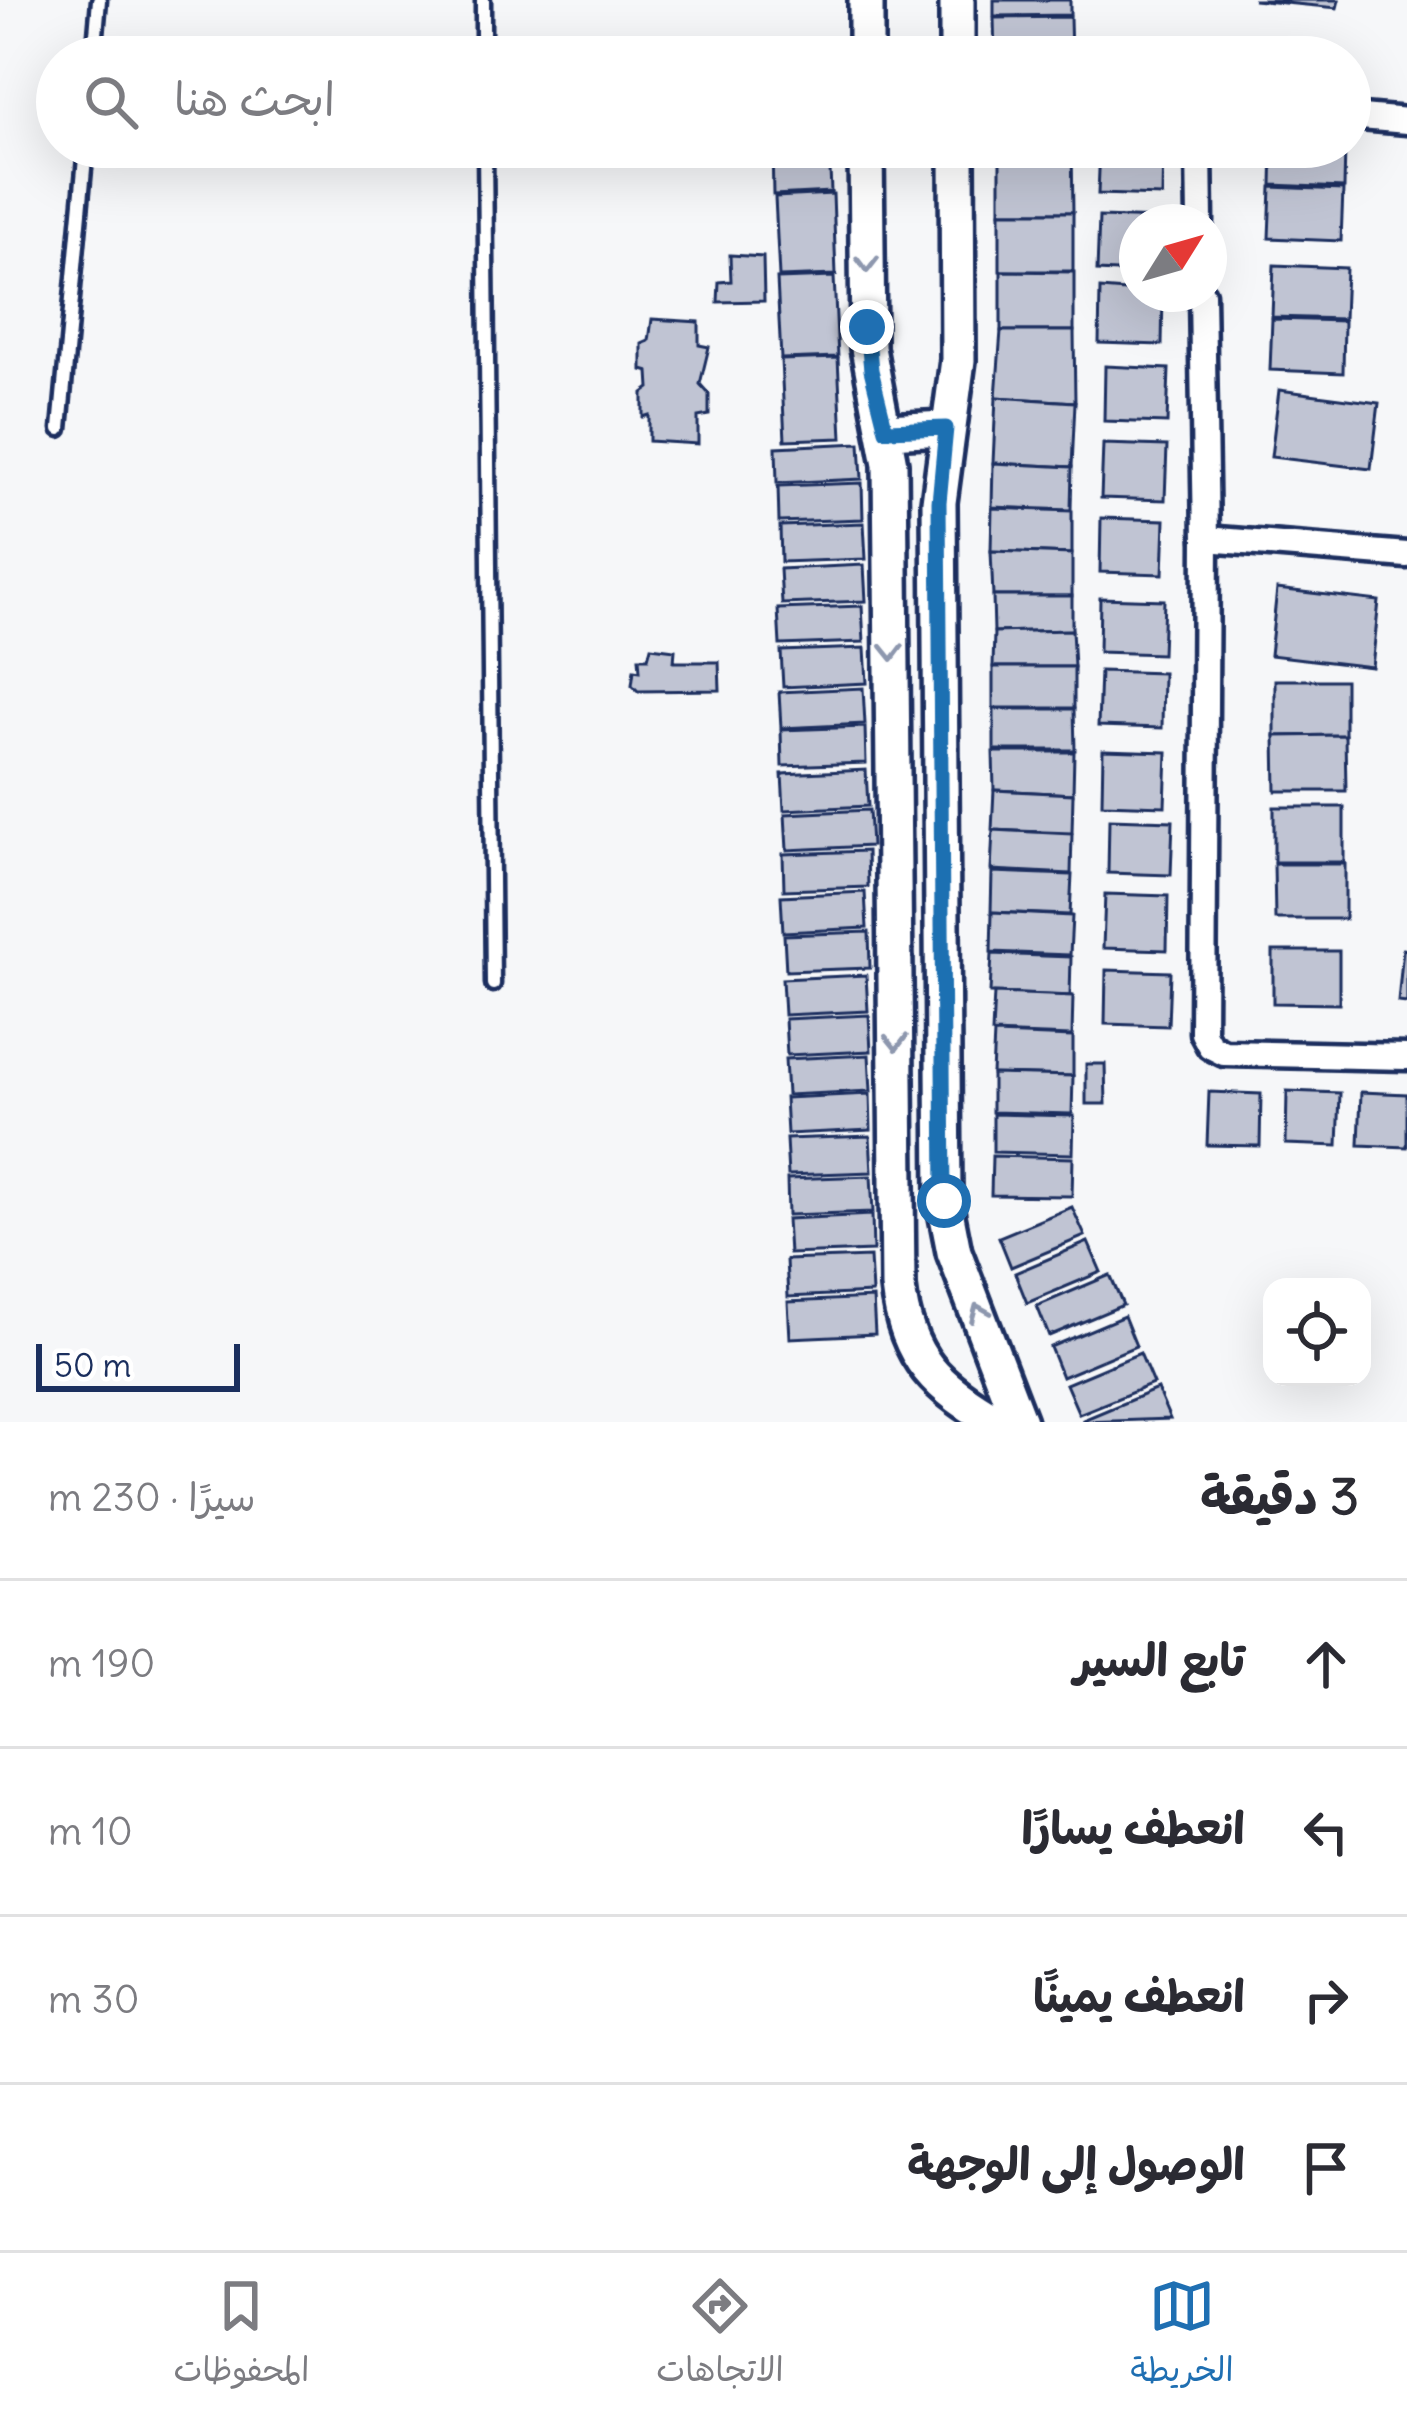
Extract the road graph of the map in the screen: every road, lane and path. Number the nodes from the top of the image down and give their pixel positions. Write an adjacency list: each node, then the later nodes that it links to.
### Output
1 (99, 0): 5 (lane)
2 (483, 0): 6 (lane)
3 (866, 0): 7 (street)
4 (957, 0): 8 (street)
5 (96, 36)
6 (484, 36)
7 (866, 36)
8 (957, 36)
9 (1371, 118): 10 (street)
10 (1407, 121)
11 (84, 168): 19 (lane)
12 (485, 168): 23 (lane)
13 (866, 168): 20 (street, one-way to 20)
14 (957, 168): 18 (street)
15 (1199, 168): 16 (street)
16 (1200, 204)
17 (1202, 312): 21 (street)
18 (946, 428): 20 (street); 25 (street)
19 (60, 429)
20 (886, 430): 26 (street, one-way to 26)
21 (1206, 538): 22 (street); 24 (street)
22 (1407, 555)
23 (493, 984)
24 (1407, 1057)
25 (947, 1222): 26 (street); 28 (street, one-way to 25)
26 (898, 1225): 27 (street)
27 (998, 1422)
28 (1019, 1422)

